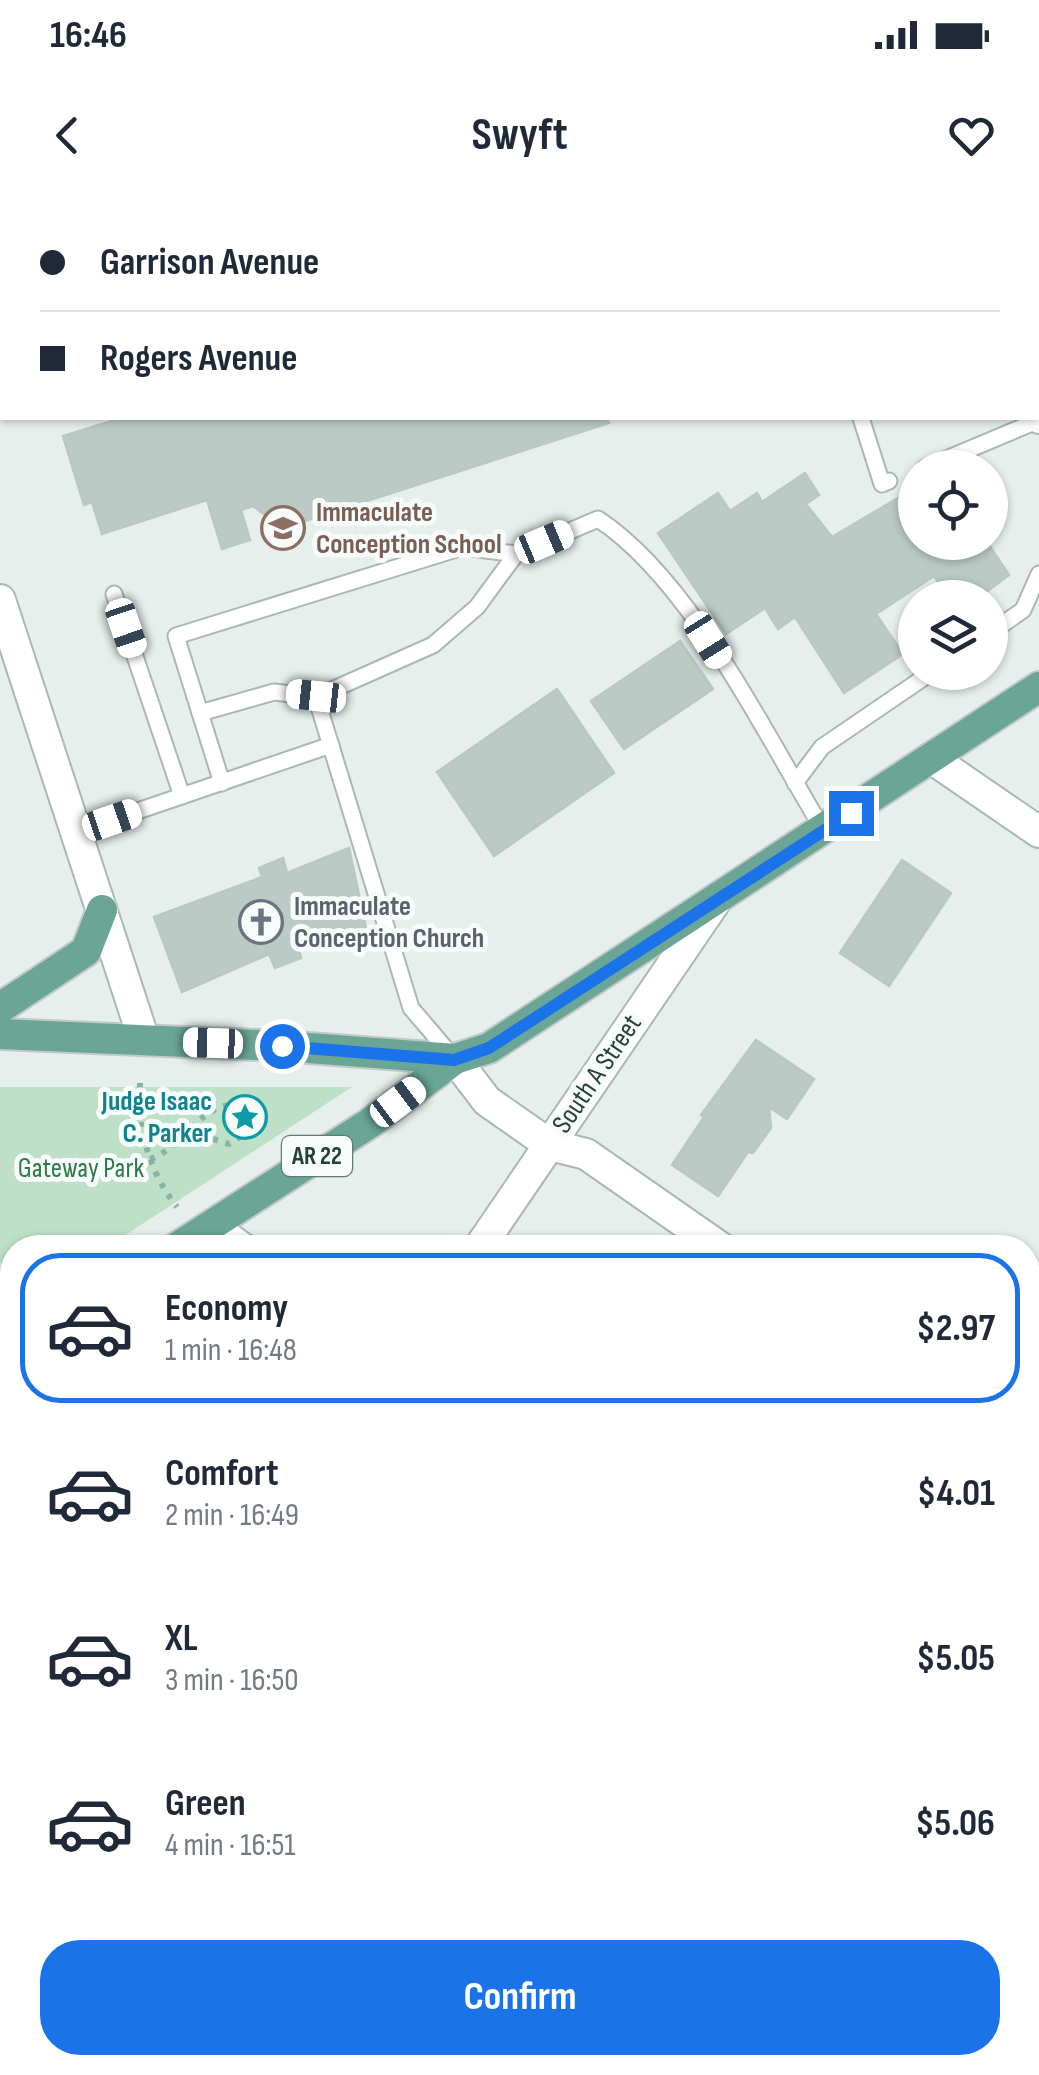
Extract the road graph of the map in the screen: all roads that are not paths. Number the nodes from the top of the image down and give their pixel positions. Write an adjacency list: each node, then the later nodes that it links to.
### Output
1 (861, 420): 4 (lane)
2 (1031, 420): 3 (lane)
3 (965, 450)
4 (889, 481)
5 (516, 554): 12 (lane); 13 (lane); 17 (lane)
6 (1039, 574): 9 (lane)
7 (114, 594): 18 (lane)
8 (0, 600): 19 (street)
9 (1008, 621)
10 (1039, 688): 15 (main road, AR 22)
11 (906, 690): 17 (lane)
12 (316, 696): 13 (lane); 14 (lane)
13 (200, 713): 16 (lane)
14 (331, 746): 16 (lane); 27 (lane)
15 (932, 758): 20 (main road, AR 22); 21 (street)
16 (222, 782): 18 (lane)
17 (794, 783): 20 (lane)
18 (182, 796): 19 (lane)
19 (76, 832): 23 (street)
20 (824, 832): 22 (main road, AR 22)
21 (1039, 832)
22 (715, 902): 27 (main road, AR 22); 28 (street, South A Street)
23 (102, 910): 24 (main road); 26 (street)
24 (0, 1008)
25 (0, 1034): 26 (main road)
26 (144, 1040): 27 (main road)
27 (454, 1060): 28 (street); 29 (main road, AR 22)
28 (550, 1145): 32 (street, South A Street); 33 (street)
29 (216, 1220): 30 (main road, AR 22); 31 (lane)
30 (195, 1235)
31 (237, 1235)
32 (489, 1235)
33 (702, 1235)

